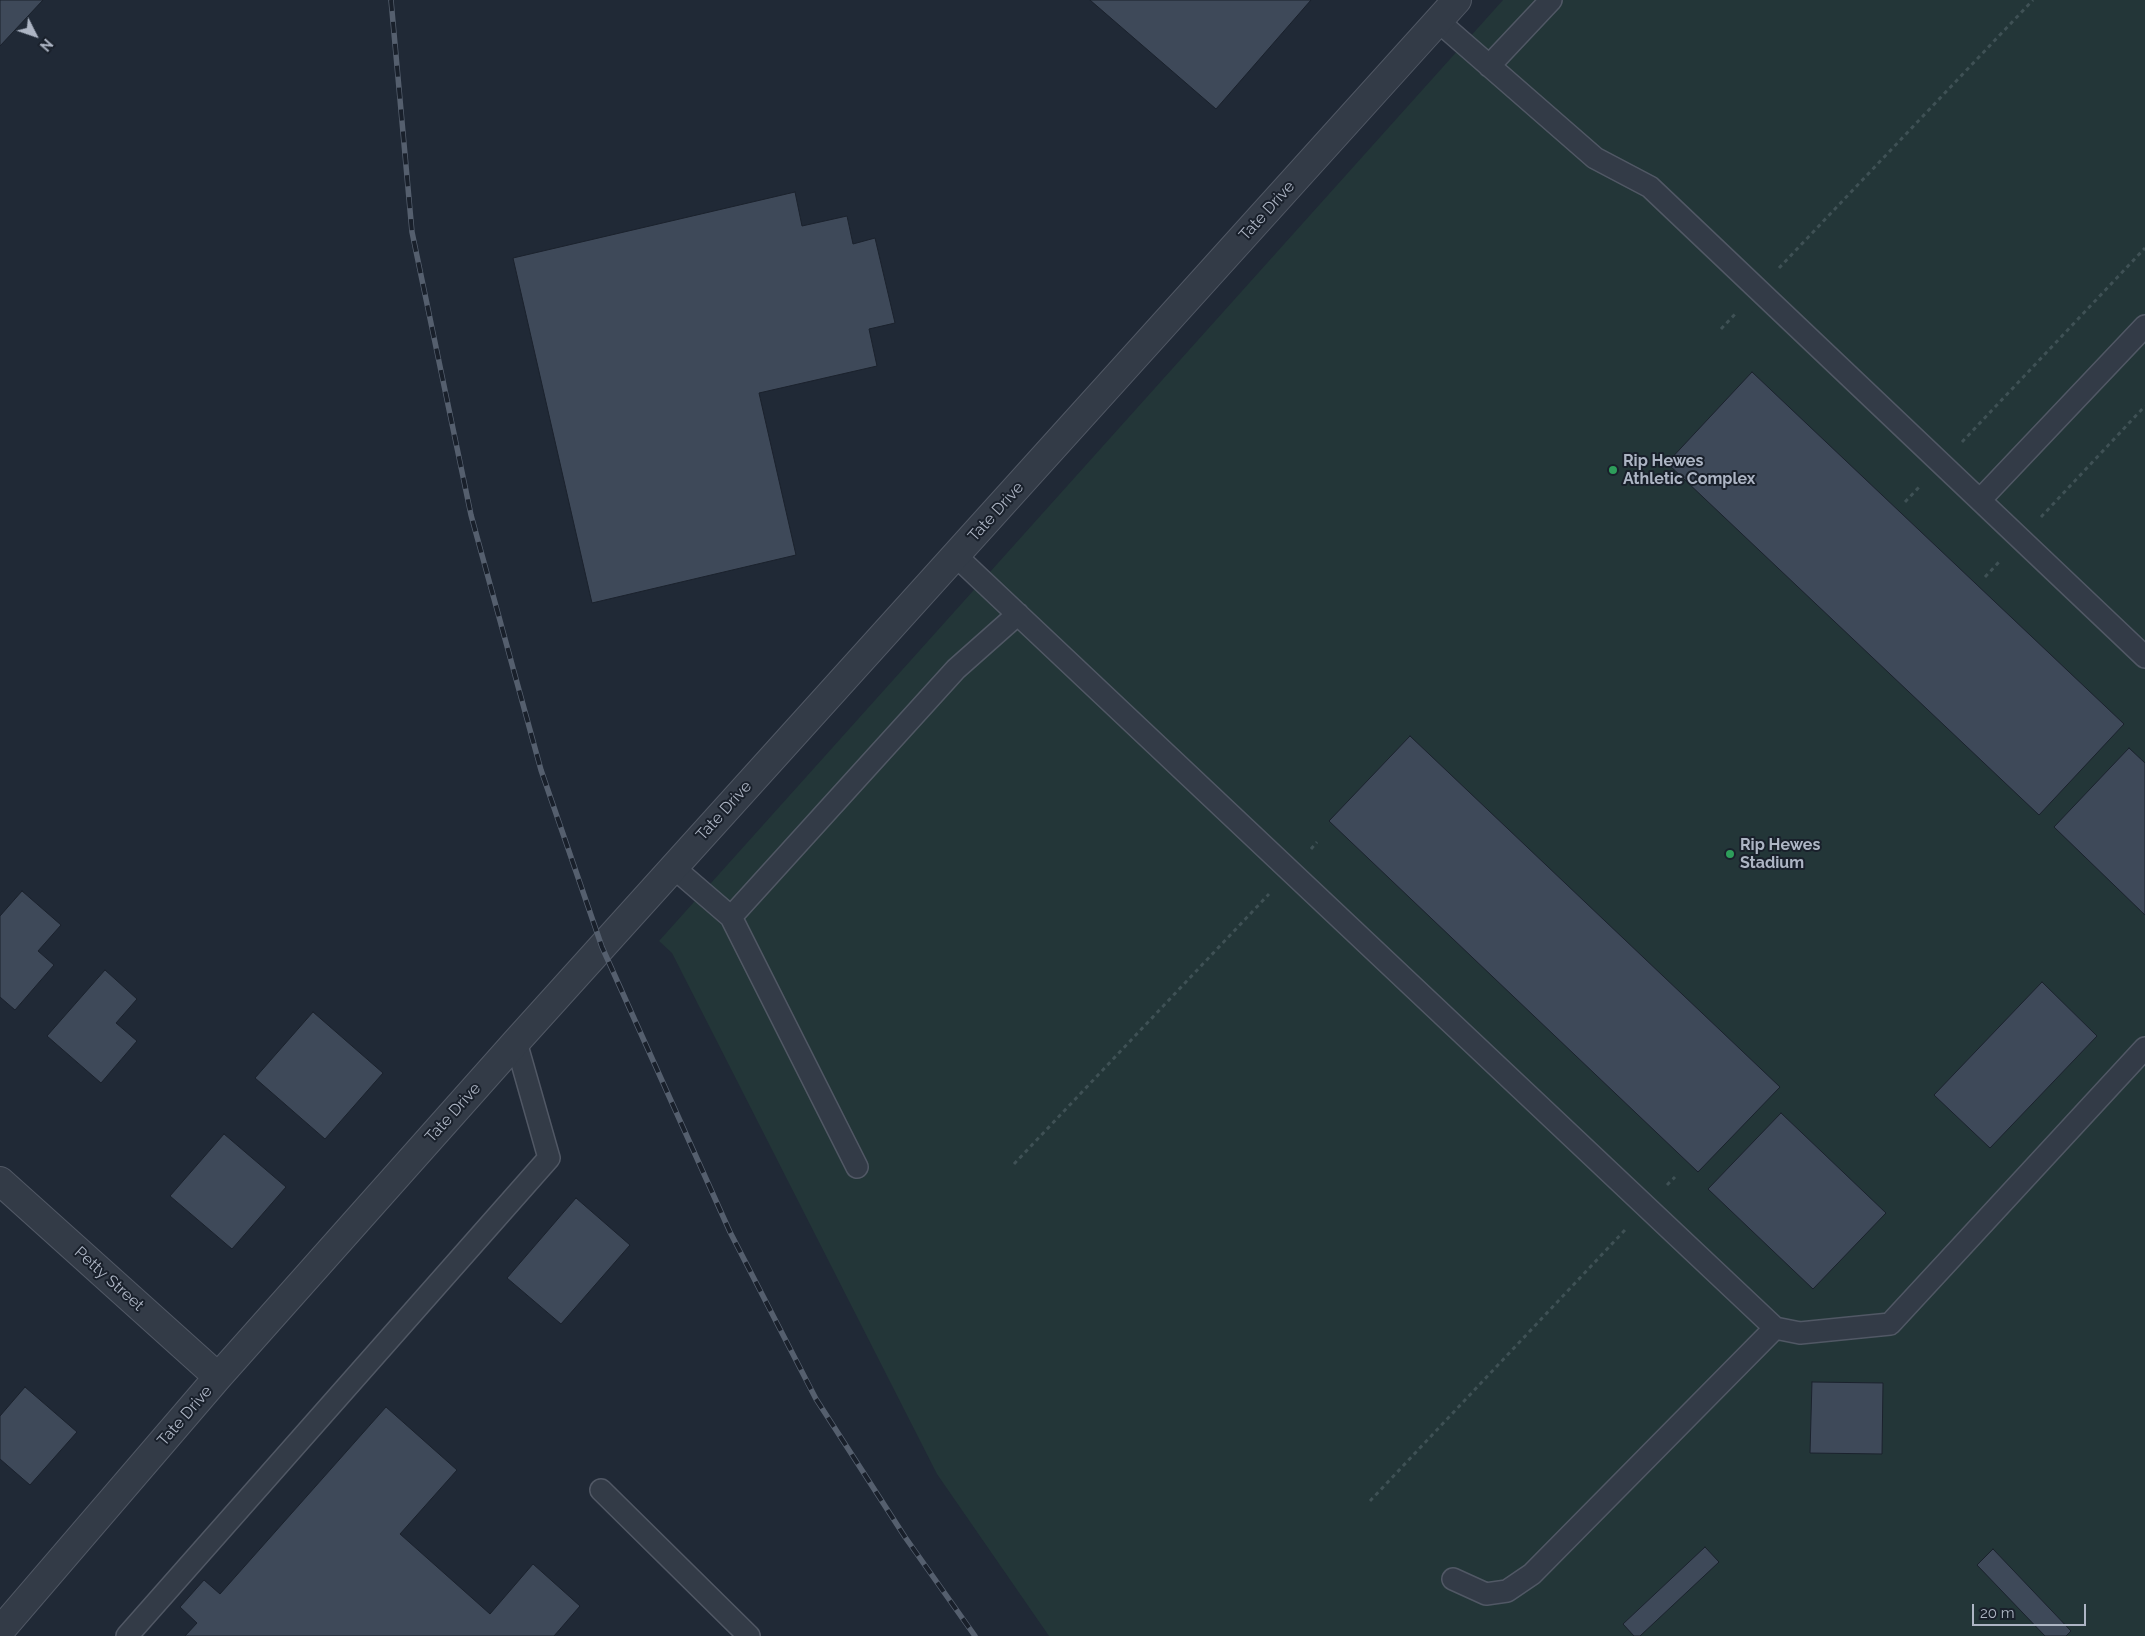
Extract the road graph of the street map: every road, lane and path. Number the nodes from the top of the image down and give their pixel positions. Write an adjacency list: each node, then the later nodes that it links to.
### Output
1 (1457, 0): 4 (street, Tate Drive)
2 (1551, 0): 5 (lane)
3 (2033, 0): 7 (path)
4 (1438, 21): 5 (lane); 15 (street, Tate Drive)
5 (1489, 66): 7 (lane)
6 (2145, 248): 11 (path)
7 (1758, 290): 9 (path); 11 (lane)
8 (2145, 326): 12 (lane)
9 (1721, 329)
10 (2145, 406): 14 (path)
11 (1942, 464): 12 (lane); 13 (path)
12 (1980, 500): 14 (lane)
13 (1905, 502)
14 (2020, 539): 16 (path); 18 (lane)
15 (956, 556): 17 (lane); 20 (street, Tate Drive)
16 (1985, 577)
17 (1018, 614): 21 (lane); 22 (lane)
18 (2145, 657)
19 (1317, 842): 21 (path)
20 (673, 867): 22 (lane); 23 (street, Tate Drive)
21 (1290, 871): 25 (path); 29 (lane)
22 (731, 917): 26 (lane)
23 (516, 1042): 31 (street, Tate Drive); 36 (lane)
24 (2145, 1048): 30 (lane)
25 (1014, 1164)
26 (857, 1167)
27 (1675, 1177): 29 (path)
28 (0, 1181): 31 (street, Petty Street)
29 (1647, 1207): 30 (lane); 33 (path)
30 (1775, 1328): 34 (lane)
31 (218, 1377): 35 (street, Tate Drive)
32 (601, 1490): 37 (lane)
33 (1370, 1501)
34 (1453, 1579)
35 (0, 1631)
36 (127, 1636)
37 (749, 1636)

